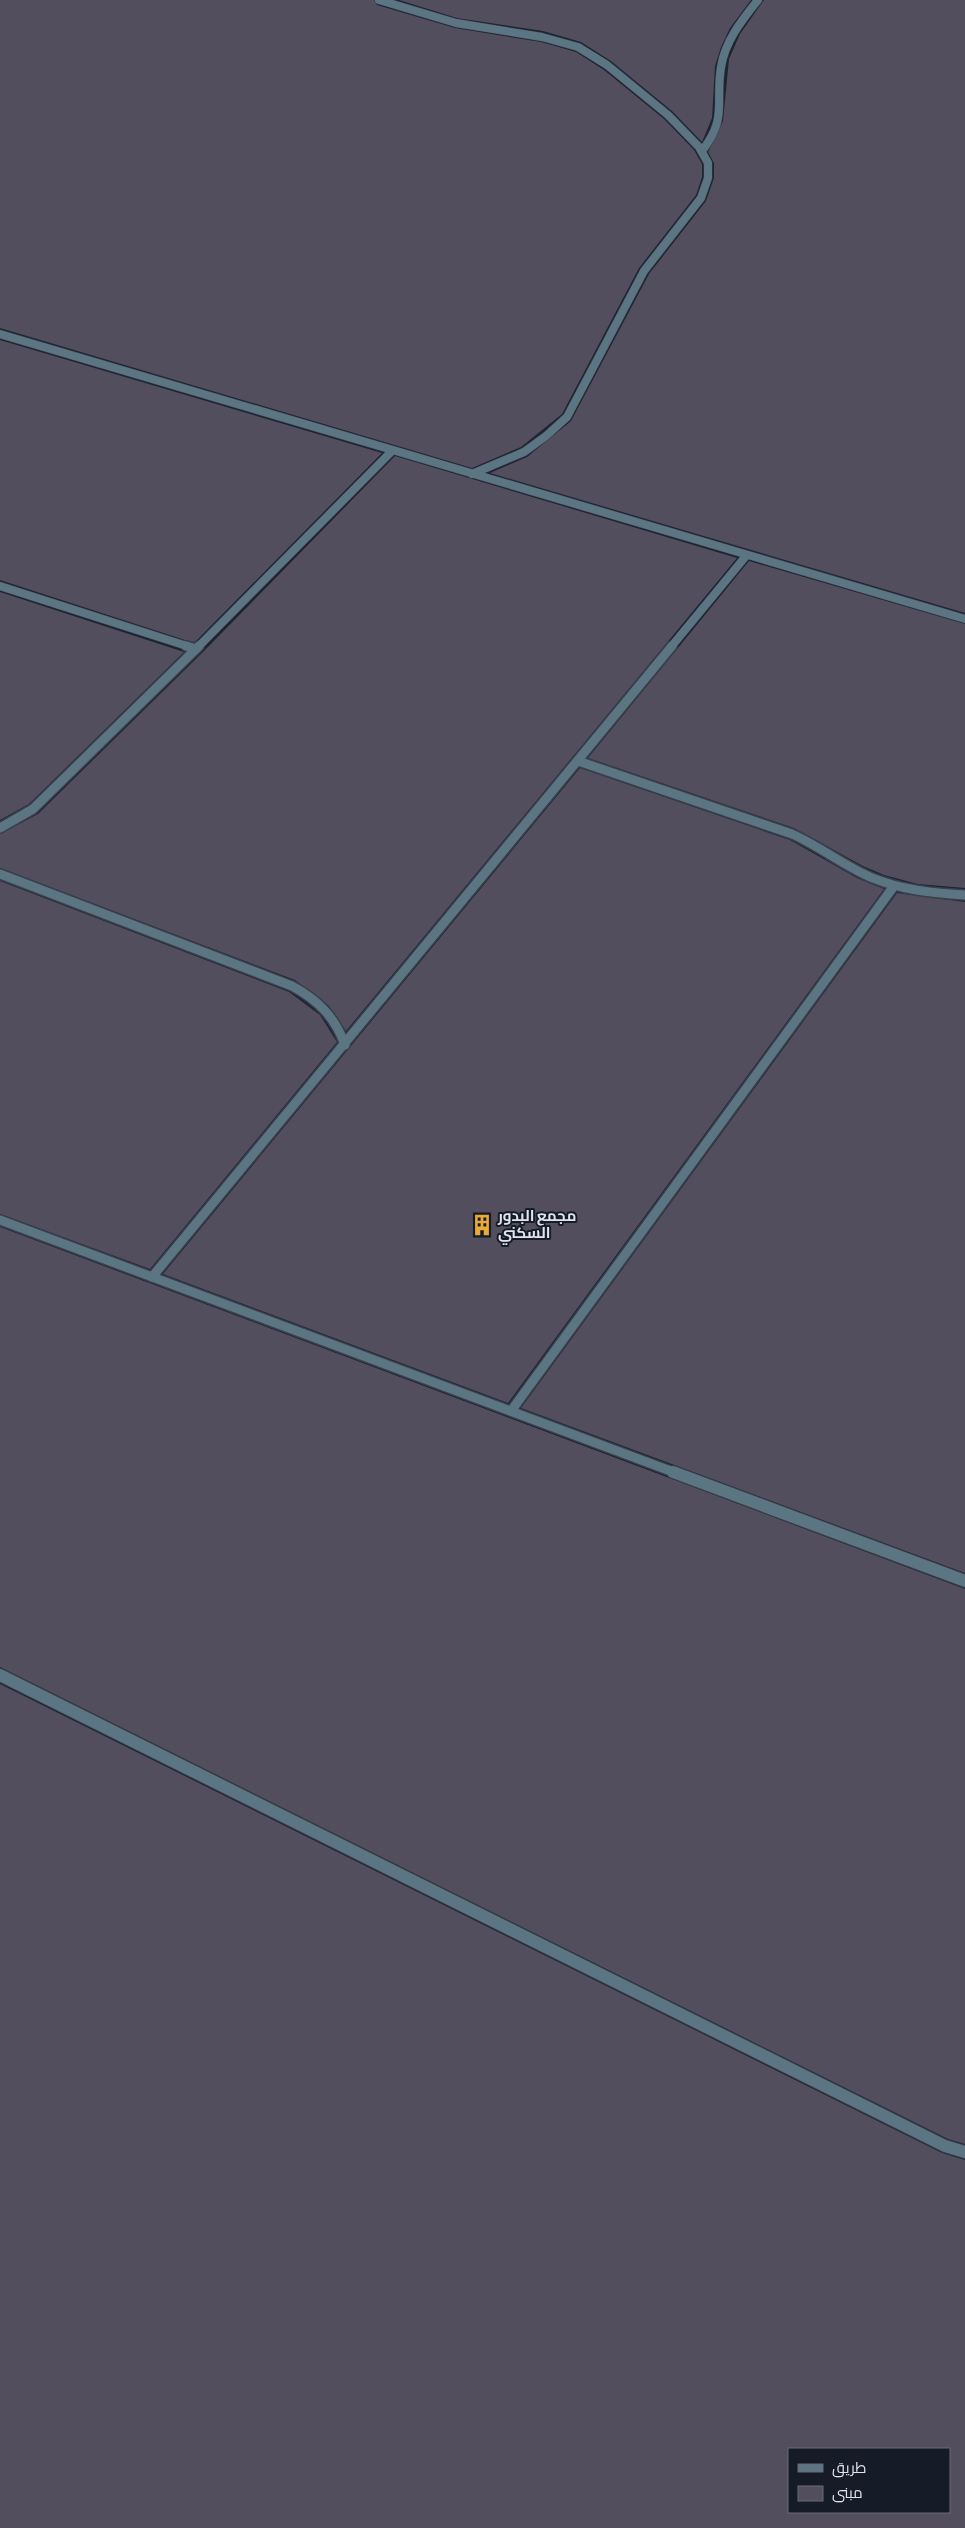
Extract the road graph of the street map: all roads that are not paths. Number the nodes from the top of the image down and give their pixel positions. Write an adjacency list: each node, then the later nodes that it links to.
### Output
1 (379, 0): 3 (street)
2 (758, 0): 3 (street)
3 (702, 151): 6 (street)
4 (0, 334): 5 (street)
5 (392, 450): 6 (street); 10 (street)
6 (471, 474): 7 (street)
7 (746, 556): 9 (street); 11 (street)
8 (0, 586): 10 (street)
9 (965, 619)
10 (196, 649): 12 (street)
11 (578, 761): 14 (street); 16 (street)
12 (0, 828)
13 (0, 874): 16 (street)
14 (894, 886): 15 (street); 19 (street)
15 (965, 895)
16 (345, 1044): 18 (street)
17 (0, 1220): 18 (street)
18 (152, 1277): 19 (street)
19 (511, 1411): 20 (street)
20 (965, 1581)
21 (0, 1675): 22 (street)
22 (965, 2152)

